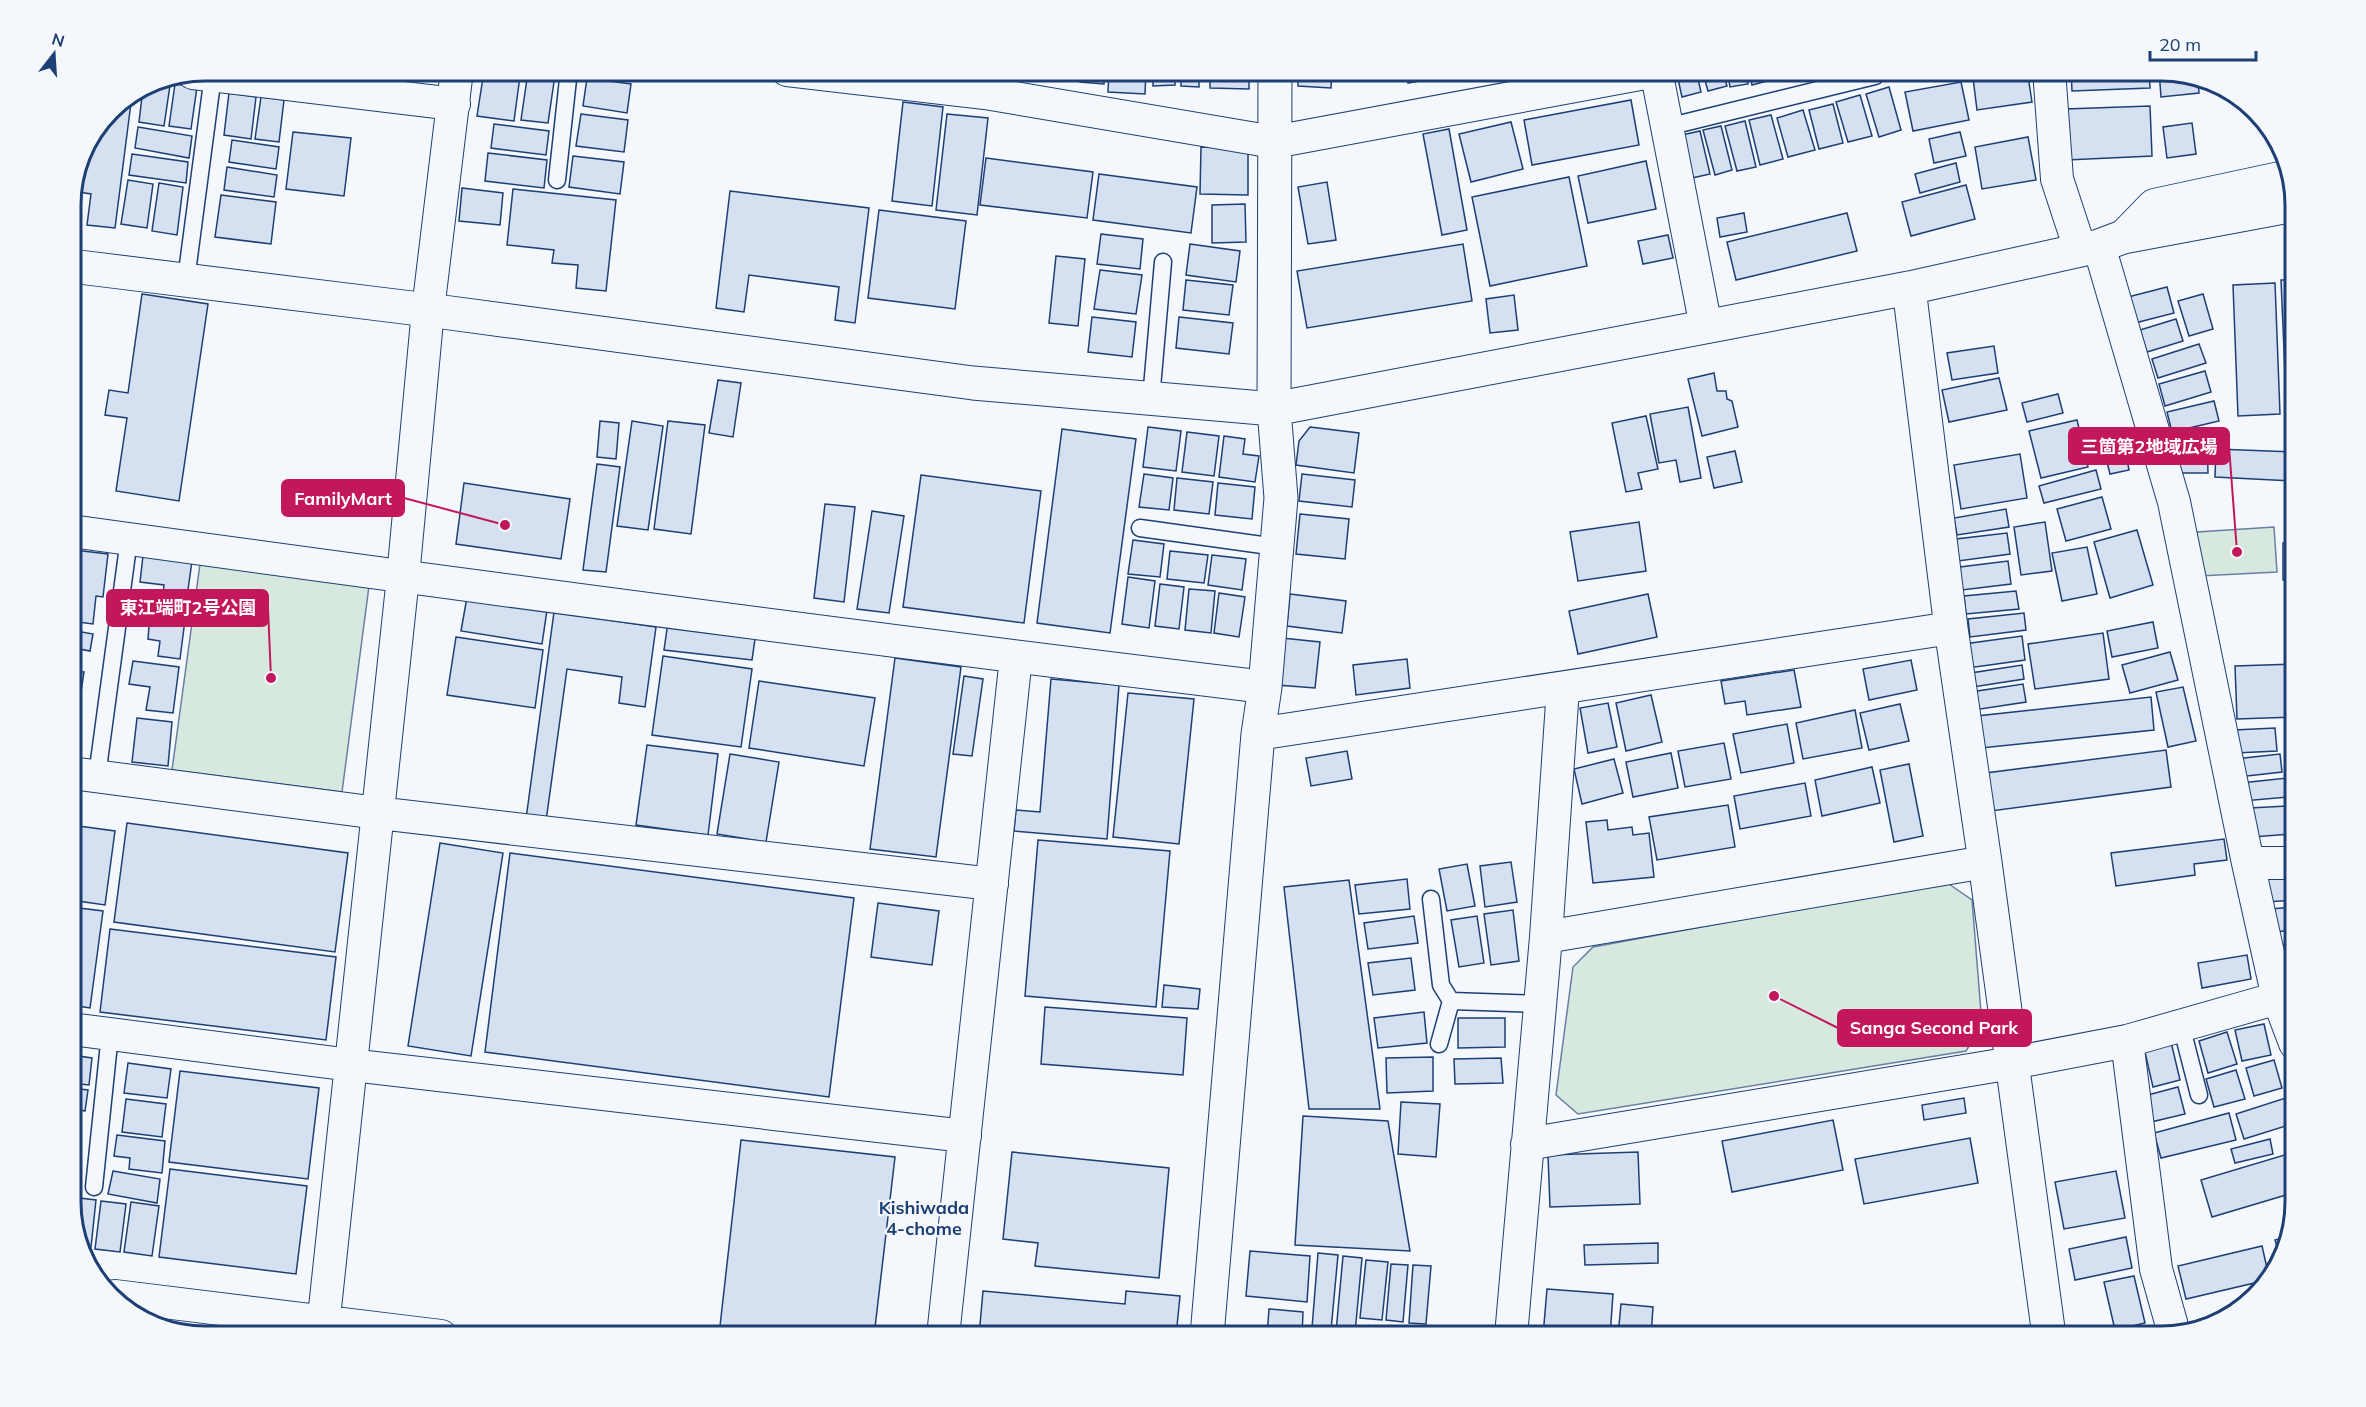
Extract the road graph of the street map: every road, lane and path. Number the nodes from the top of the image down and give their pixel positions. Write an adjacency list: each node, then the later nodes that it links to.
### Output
1 (202, 81): 21 (lane)
2 (262, 81): 12 (street)
3 (456, 81): 12 (street)
4 (568, 81): 16 (lane)
5 (968, 81): 11 (street)
6 (1275, 81): 14 (street)
7 (1602, 81): 14 (street)
8 (1658, 81): 13 (street)
9 (1855, 81): 13 (lane)
10 (2050, 81): 18 (street)
11 (985, 82): 14 (street)
12 (454, 104): 23 (street)
13 (1667, 127): 24 (street)
14 (1274, 142): 26 (street)
15 (2282, 178): 18 (street)
16 (557, 180)
17 (2285, 207): 18 (street)
18 (2100, 244): 22 (street); 40 (street)
19 (1163, 262): 25 (lane)
20 (81, 267): 21 (street)
21 (186, 280): 23 (street)
22 (1910, 288): 24 (street); 32 (street)
23 (428, 310): 25 (street); 31 (street)
24 (1706, 327): 26 (street)
25 (1151, 399): 26 (street)
26 (1274, 409): 30 (street)
27 (1140, 528): 30 (lane)
28 (81, 532): 29 (street)
29 (129, 539): 31 (street); 37 (lane)
30 (1276, 547): 34 (street)
31 (403, 578): 33 (street); 38 (street)
32 (1951, 628): 35 (street); 39 (street)
33 (1016, 657): 34 (street); 42 (street)
34 (1265, 687): 36 (street)
35 (1563, 688): 36 (street); 44 (street)
36 (1258, 734): 65 (street)
37 (84, 774): 38 (street)
38 (378, 813): 42 (street); 55 (street)
39 (1985, 862): 44 (street); 54 (street)
40 (2248, 863): 41 (street); 45 (street)
41 (2285, 863)
42 (992, 884): 57 (street)
43 (1431, 899): 47 (lane)
44 (1546, 937): 48 (street)
45 (2285, 992)
46 (2285, 999): 49 (street)
47 (1451, 1001): 48 (lane); 53 (lane)
48 (1539, 1004): 58 (street)
49 (2181, 1025): 52 (street); 56 (lane)
50 (81, 1030): 51 (street)
51 (110, 1034): 55 (street); 59 (lane)
52 (2127, 1041): 54 (street); 61 (street)
53 (1439, 1044)
54 (2012, 1063): 58 (street); 67 (street)
55 (351, 1065): 57 (street); 63 (street)
56 (2199, 1095)
57 (965, 1136): 64 (street)
58 (1527, 1144): 66 (street)
59 (94, 1186)
60 (127, 1298): 62 (street)
61 (2172, 1325)
62 (304, 1326)
63 (323, 1326)
64 (944, 1326)
65 (1208, 1326)
66 (1512, 1326)
67 (2048, 1326)

